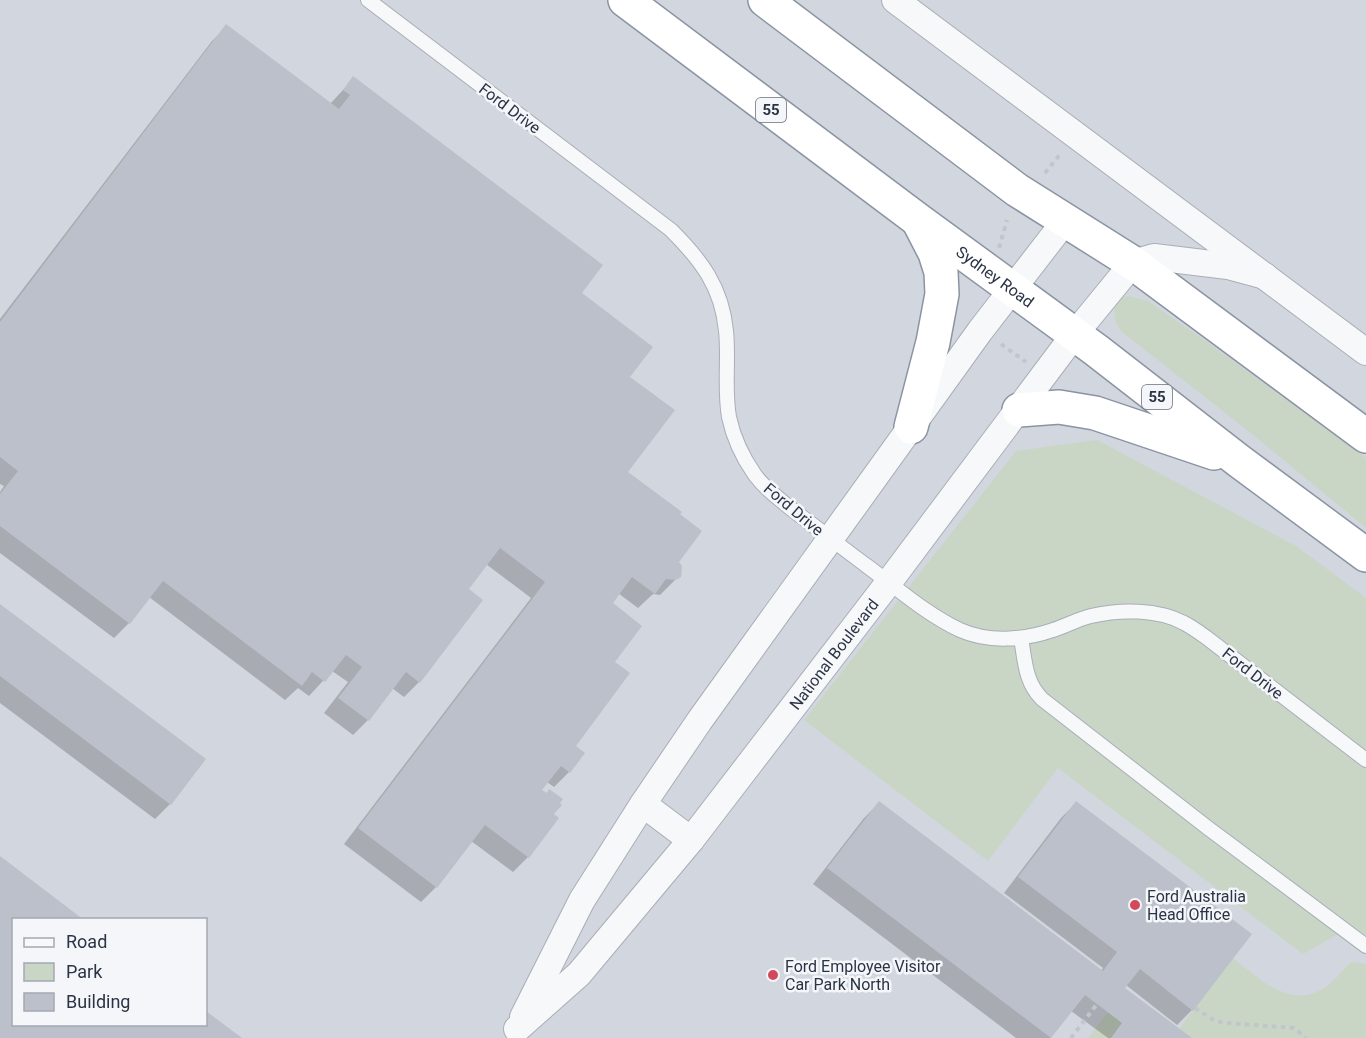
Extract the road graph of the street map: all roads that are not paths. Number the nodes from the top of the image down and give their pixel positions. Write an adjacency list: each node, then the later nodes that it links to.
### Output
1 (368, 0): 18 (lane, Ford Drive)
2 (625, 0): 7 (highway, Sydney Road / 55)
3 (765, 0): 6 (highway)
4 (792, 0): 6 (street)
5 (895, 0): 10 (street)
6 (807, 32): 8 (highway)
7 (918, 220): 11 (highway, Sydney Road / 55); 15 (highway)
8 (1065, 221): 9 (highway); 11 (street, National Boulevard)
9 (1133, 263): 10 (street); 12 (street, National Boulevard); 16 (highway)
10 (1265, 276): 13 (street)
11 (1012, 288): 12 (highway, Sydney Road / 55); 15 (street, National Boulevard)
12 (1074, 336): 14 (street, National Boulevard); 17 (highway, Sydney Road / 55)
13 (1366, 352)
14 (1019, 410): 17 (highway); 20 (street, National Boulevard)
15 (911, 427): 18 (street, National Boulevard)
16 (1366, 436)
17 (1239, 461): 19 (highway, Sydney Road / 55)
18 (829, 538): 20 (lane, Ford Drive); 23 (street, National Boulevard)
19 (1366, 555)
20 (889, 582): 21 (lane, Ford Drive); 24 (street, National Boulevard)
21 (1021, 638): 22 (lane, Ford Drive); 25 (lane)
22 (1366, 760)
23 (643, 804): 24 (street); 26 (street, National Boulevard)
24 (691, 840): 26 (street, National Boulevard)
25 (1366, 945)
26 (513, 1033)

